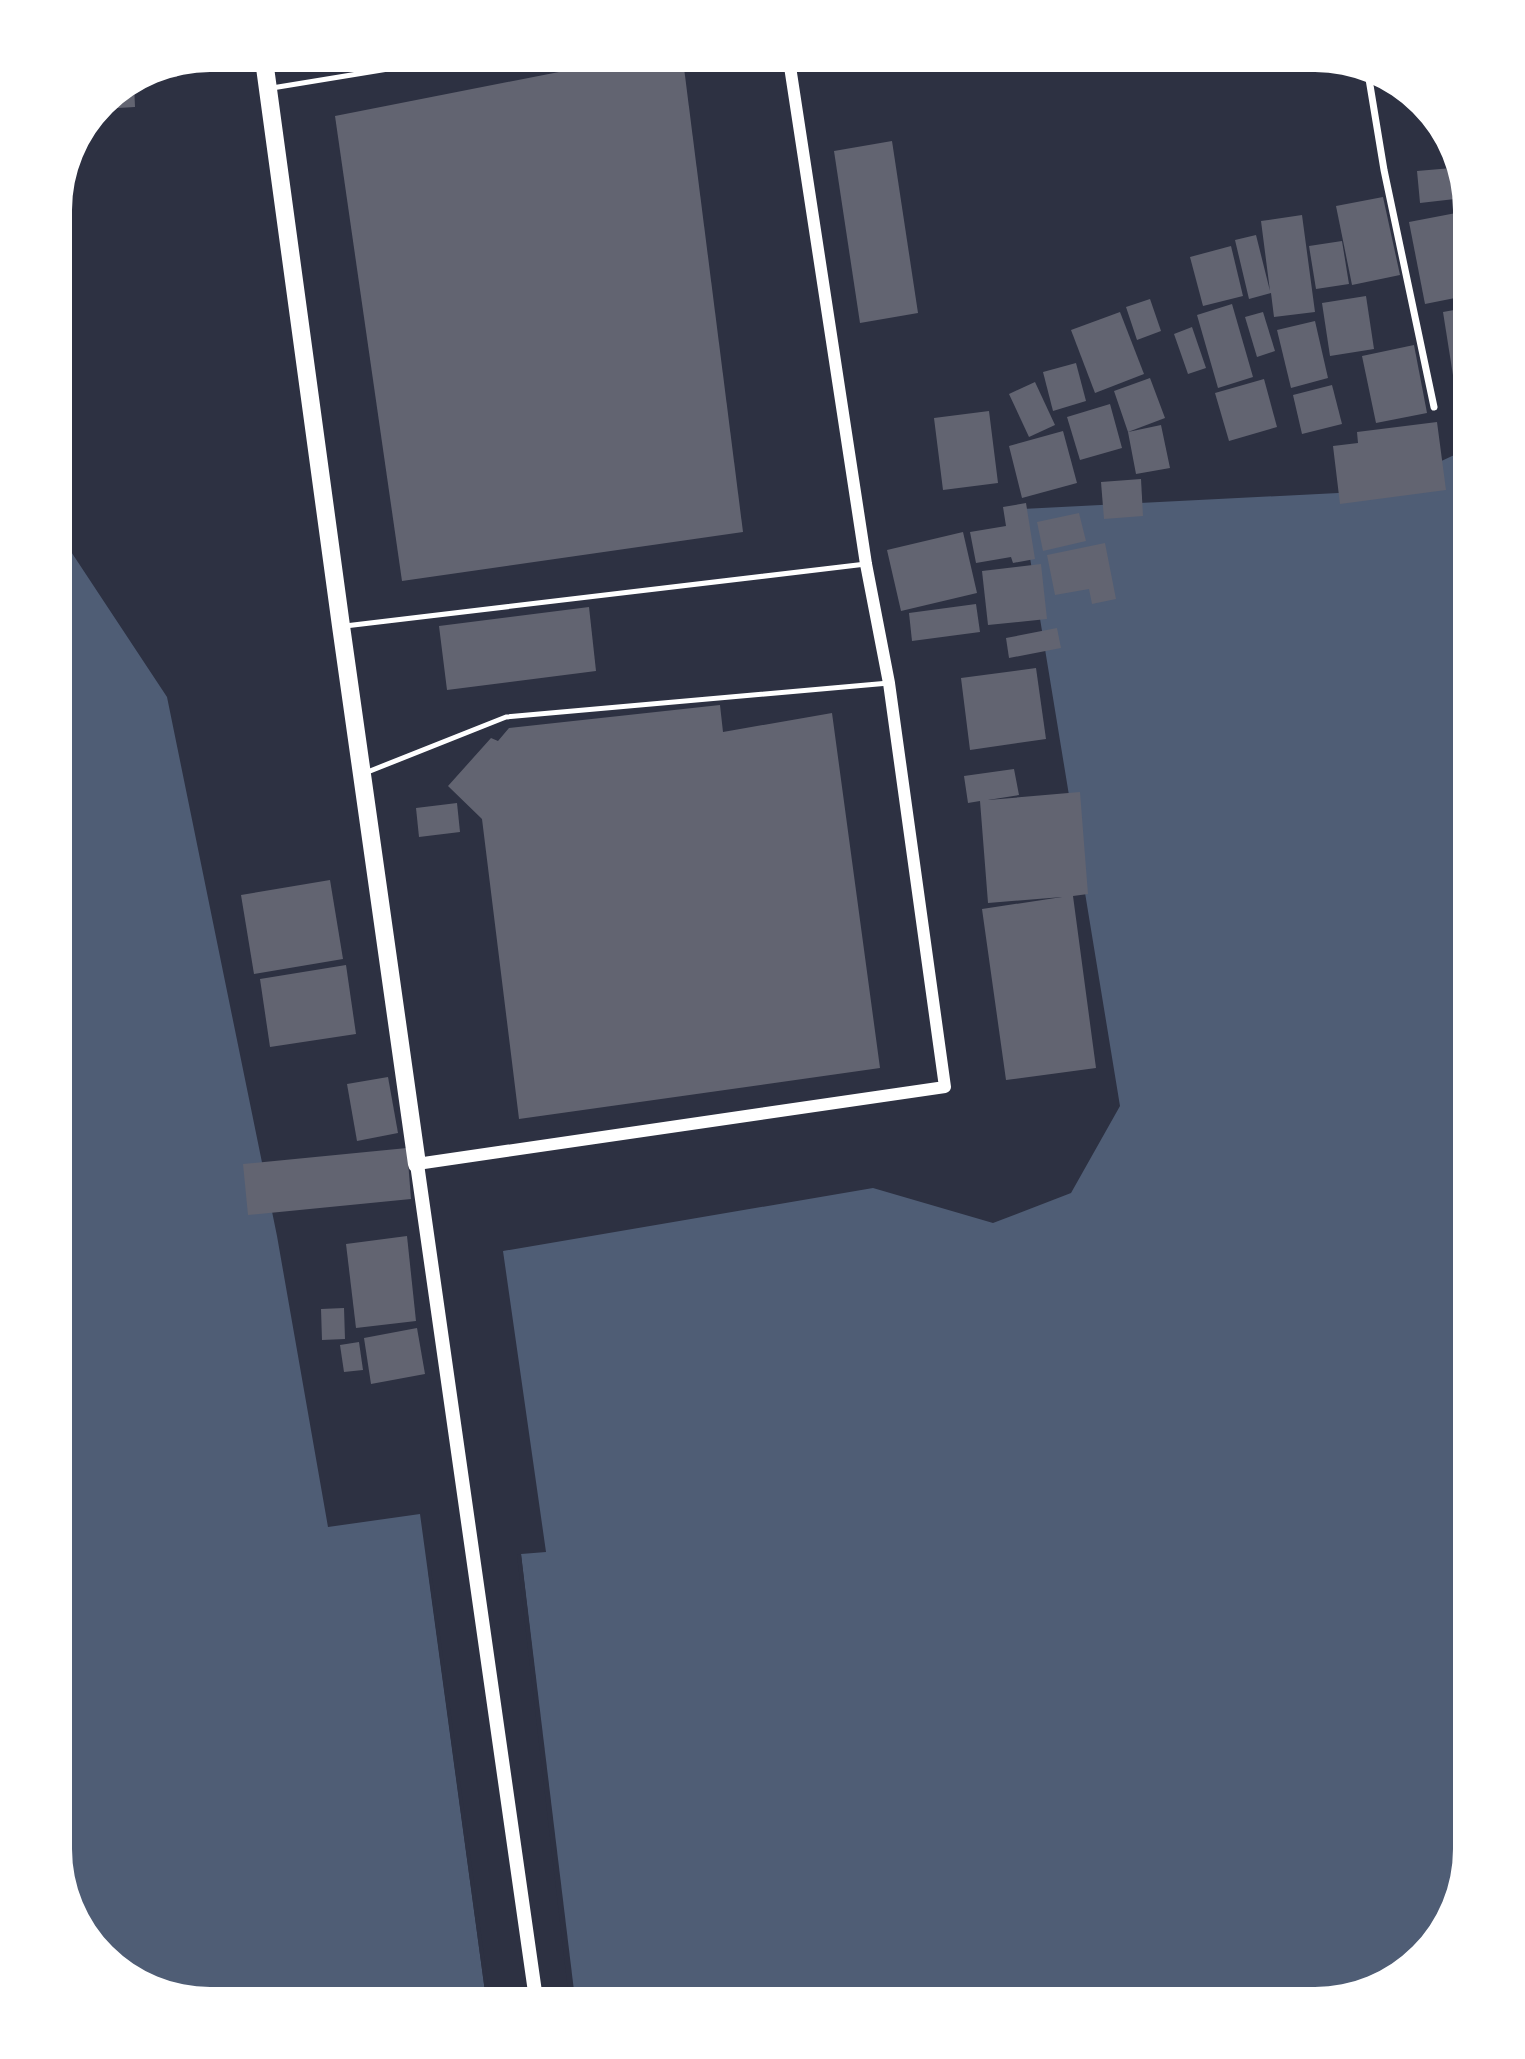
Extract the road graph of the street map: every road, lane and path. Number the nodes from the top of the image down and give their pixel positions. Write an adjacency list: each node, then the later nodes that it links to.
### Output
1 (266, 72): 5 (main road)
2 (371, 72): 5 (lane)
3 (791, 72): 7 (street)
4 (1370, 83): 6 (street)
5 (269, 89): 8 (main road)
6 (1434, 407)
7 (866, 564): 8 (lane); 9 (street)
8 (341, 626): 10 (main road)
9 (889, 683): 10 (lane); 11 (street)
10 (362, 774): 11 (main road)
11 (417, 1164): 12 (main road)
12 (534, 1987)

